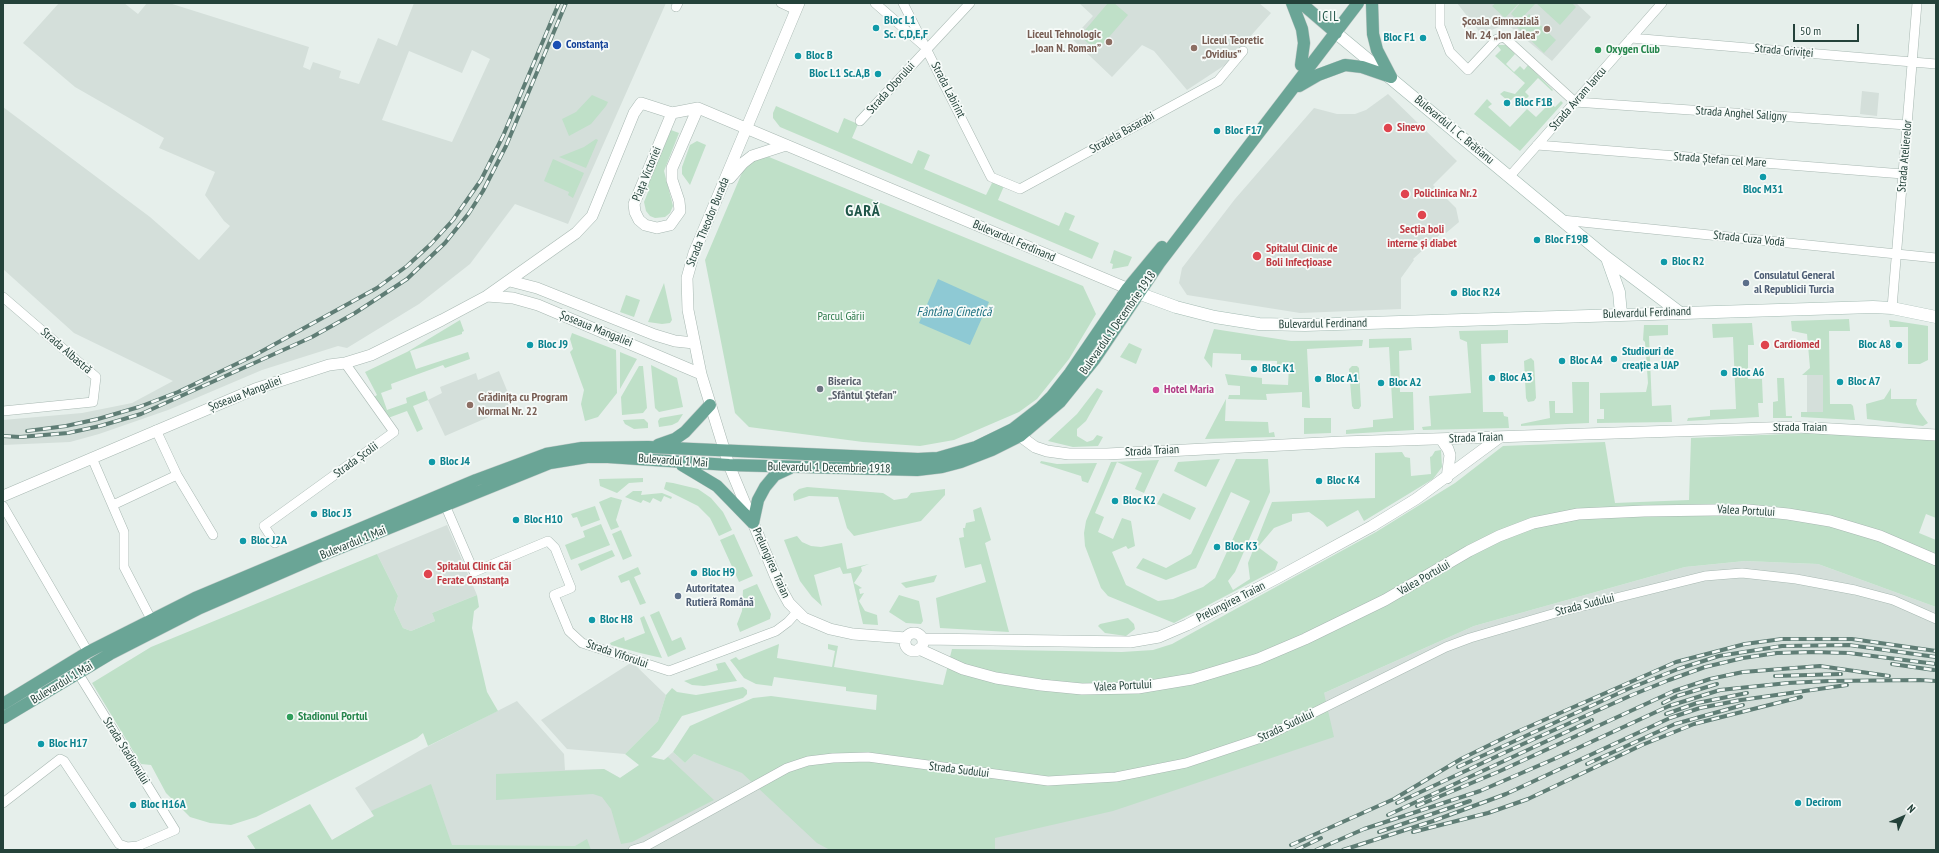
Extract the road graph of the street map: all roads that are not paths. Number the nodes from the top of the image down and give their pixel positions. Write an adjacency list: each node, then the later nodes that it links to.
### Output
1 (781, 3): 13 (street)
2 (875, 3): 16 (street)
3 (903, 3): 16 (street, Strada Labirint)
4 (970, 3): 16 (street, Strada Oborului)
5 (1292, 3): 20 (main road)
6 (1301, 3): 14 (main road, Bulevardul I. C. Brătianu)
7 (1348, 3): 14 (main road, Bulevardul 1 Decembrie 1918)
8 (1358, 3): 14 (main road, Bulevardul 1 Decembrie 1918)
9 (1372, 3): 21 (main road)
10 (1440, 3): 23 (street)
11 (1662, 3): 15 (street, Strada Avram Iancu)
12 (1917, 3): 18 (street, Strada Atelierelor)
13 (798, 6): 28 (street, Strada Theodor Burada)
14 (1333, 30): 20 (main road, Bulevardul 1 Decembrie 1918); 21 (main road, Bulevardul I. C. Brătianu); 22 (main road, Bulevardul 1 Decembrie 1918)
15 (1631, 38): 18 (street, Strada Griviței); 23 (street, Strada Avram Iancu)
16 (927, 48): 26 (street, Strada Oborului); 32 (street, Strada Labirint)
17 (1243, 51): 32 (street, Stradela Basarabi)
18 (1912, 62): 19 (street, Strada Griviței); 27 (street, Strada Atelierelor)
19 (1936, 64)
20 (1302, 65): 40 (main road, Bulevardul 1 Decembrie 1918)
21 (1391, 77): 22 (main road); 33 (main road, Bulevardul I. C. Brătianu)
22 (1293, 89): 40 (main road, Bulevardul 1 Decembrie 1918)
23 (1575, 102): 27 (street, Strada Anghel Saligny); 30 (street, Strada Avram Iancu)
24 (698, 108): 25 (street); 25 (street, Piața Victoriei); 28 (street, Bulevardul Ferdinand)
25 (672, 113): 39 (street, Șoseaua Mangaliei)
26 (860, 121)
27 (1907, 125): 31 (street, Strada Atelierelor)
28 (746, 129): 29 (street, Bulevardul Ferdinand); 34 (street, Strada Theodor Burada)
29 (786, 145): 34 (street); 40 (street, Bulevardul Ferdinand)
30 (1537, 145): 31 (street, Strada Ștefan cel Mare); 33 (street, Strada Avram Iancu)
31 (1903, 174): 36 (street, Strada Atelierelor)
32 (991, 176)
33 (1510, 176): 35 (main road, Bulevardul I. C. Brătianu)
34 (723, 186): 47 (street, Strada Theodor Burada)
35 (1562, 220): 36 (street, Strada Cuza Vodă); 37 (main road, Bulevardul I. C. Brătianu)
36 (1897, 254): 38 (street, Strada Cuza Vodă); 43 (street, Strada Atelierelor)
37 (1606, 257): 44 (main road, Bulevardul I. C. Brătianu); 45 (main road, Bulevardul I. C. Brătianu)
38 (1936, 258)
39 (510, 281): 41 (street, Șoseaua Mangaliei); 47 (street, Șoseaua Mangaliei)
40 (1133, 291): 45 (main road, Bulevardul Ferdinand); 54 (main road, Bulevardul 1 Decembrie 1918); 58 (main road, Bulevardul 1 Decembrie 1918)
41 (487, 296): 48 (street, Șoseaua Mangaliei); 49 (street, Șoseaua Mangaliei)
42 (3, 297): 51 (street, Strada Albastră)
43 (1892, 308): 44 (main road, Bulevardul Ferdinand); 46 (main road, Bulevardul Ferdinand)
44 (1679, 312): 45 (main road, Bulevardul Ferdinand)
45 (1621, 314)
46 (1936, 317)
47 (694, 343): 49 (street, Strada Theodor Burada)
48 (345, 363): 52 (street, Șoseaua Mangaliei); 71 (street, Strada Școlii)
49 (701, 374): 50 (street, Strada Theodor Burada)
50 (710, 405): 57 (main road); 58 (street, Strada Theodor Burada)
51 (3, 411)
52 (156, 430): 59 (street, Șoseaua Mangaliei); 63 (street)
53 (1936, 435): 55 (street, Strada Traian)
54 (1020, 436): 56 (street, Strada Traian); 62 (main road, Bulevardul 1 Decembrie 1918)
55 (1500, 437): 56 (street, Strada Traian); 64 (street, Prelungirea Traian)
56 (1441, 439): 64 (street)
57 (648, 446): 58 (main road, Bulevardul 1 Mai); 74 (main road, Bulevardul 1 Mai)
58 (724, 450): 61 (street, Prelungirea Traian)
59 (92, 458): 65 (street, Șoseaua Mangaliei); 66 (street)
60 (676, 462): 61 (main road, Bulevardul 1 Mai); 67 (main road, Bulevardul 1 Mai); 69 (main road)
61 (729, 465): 62 (main road, Bulevardul 1 Decembrie 1918); 69 (street, Prelungirea Traian)
62 (791, 467): 69 (main road)
63 (177, 474): 66 (street); 70 (street)
64 (1447, 478): 77 (street, Prelungirea Traian)
65 (3, 496)
66 (113, 505): 74 (street)
67 (445, 505): 73 (street, Strada Viforului); 79 (main road, Bulevardul 1 Mai)
68 (3, 506): 78 (street)
69 (753, 523): 73 (street, Prelungirea Traian)
70 (213, 535)
71 (275, 543)
72 (1936, 560): 77 (street, Valea Portului)
73 (797, 612): 76 (street, Prelungirea Traian)
74 (151, 619): 78 (main road, Bulevardul 1 Mai)
75 (1936, 619): 83 (street, Strada Sudului)
76 (906, 638): 77 (street, Valea Portului)
77 (921, 644)
78 (88, 652): 80 (main road, Bulevardul 1 Mai)
79 (78, 673): 81 (main road, Bulevardul 1 Mai); 82 (street, Strada Stadionului)
80 (3, 704)
81 (3, 718)
82 (3, 803)
83 (633, 850)

